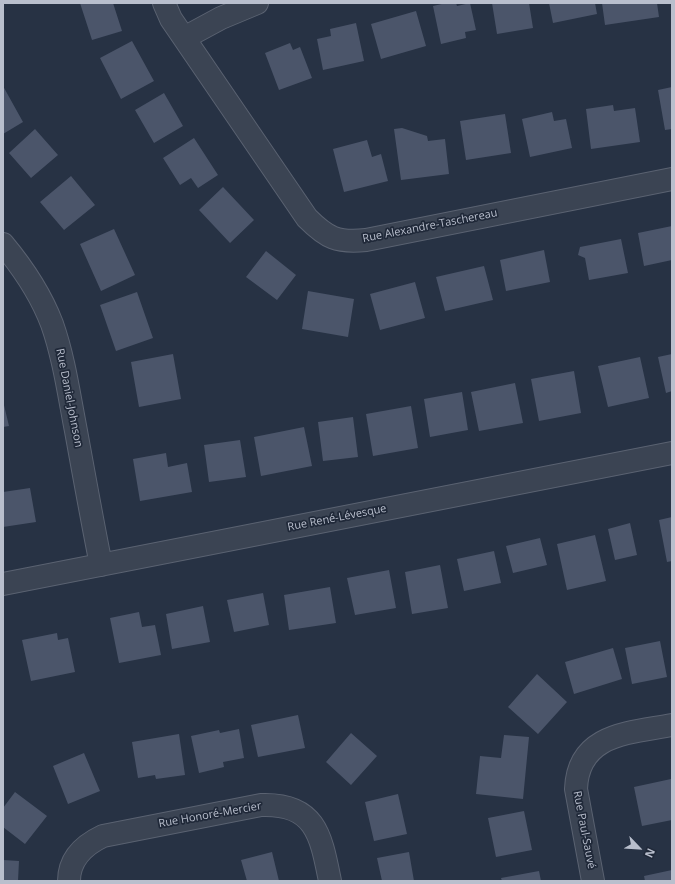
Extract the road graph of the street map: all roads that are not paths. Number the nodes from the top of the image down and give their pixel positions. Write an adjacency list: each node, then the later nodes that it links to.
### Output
1 (164, 3): 3 (street, Rue Alexandre-Taschereau)
2 (257, 3): 3 (street)
3 (184, 38): 4 (street, Rue Alexandre-Taschereau)
4 (672, 180)
5 (3, 244): 7 (street, Rue Daniel-Johnson)
6 (672, 453): 7 (street, Rue René-Lévesque)
7 (101, 565): 8 (street, Rue René-Lévesque)
8 (3, 584)
9 (672, 725): 12 (street, Rue Paul-Sauvé)
10 (69, 881): 11 (street, Rue Honoré-Mercier)
11 (330, 881)
12 (594, 881)

